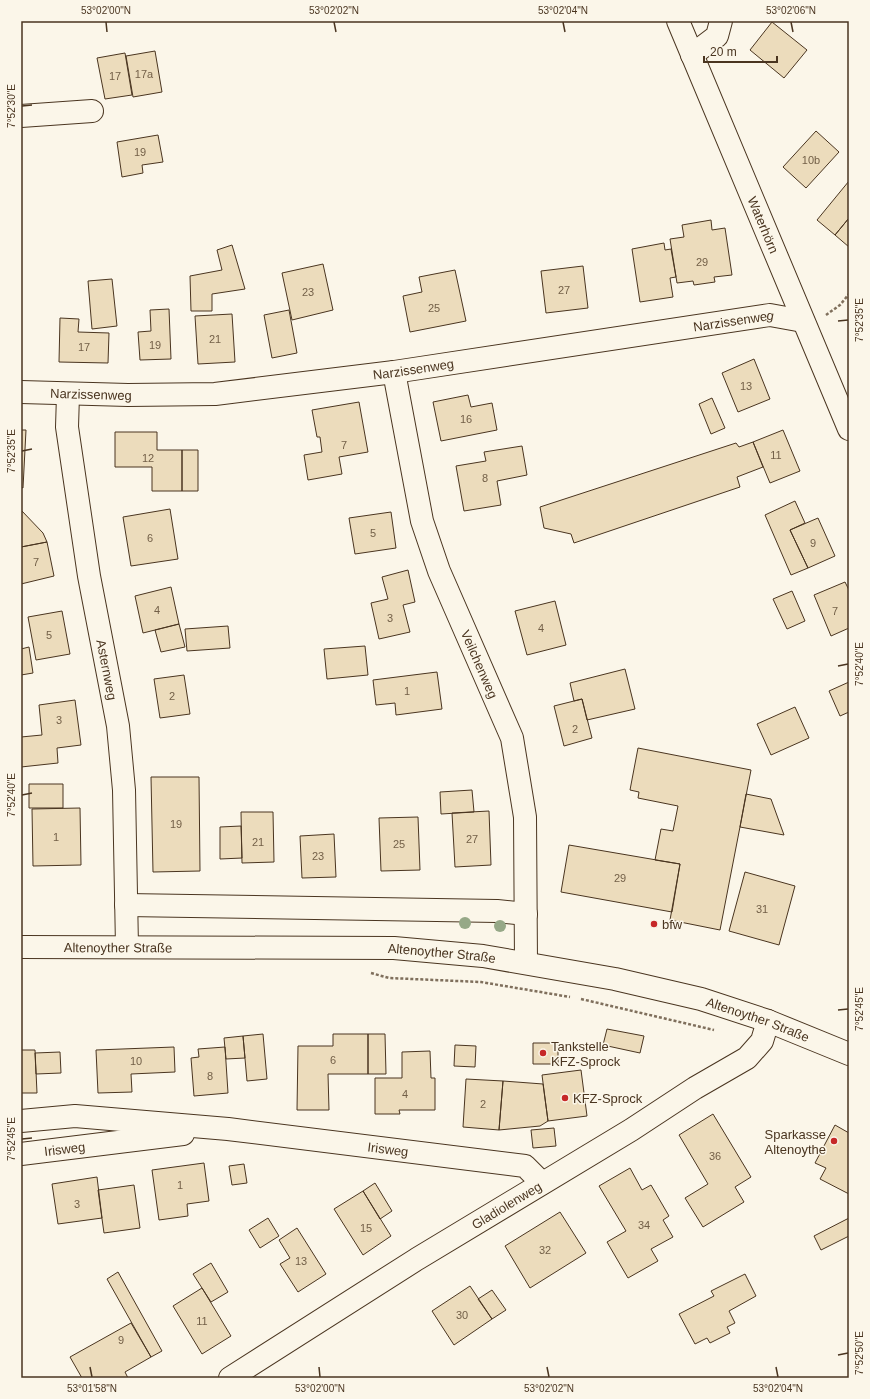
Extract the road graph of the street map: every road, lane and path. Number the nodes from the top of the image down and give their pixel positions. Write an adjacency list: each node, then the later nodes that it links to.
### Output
1 (678, 21): 3 (street, Waterhörn)
2 (721, 21): 3 (street)
3 (692, 56): 7 (street, Waterhörn)
4 (92, 111): 5 (street)
5 (21, 116)
6 (849, 294): 7 (path)
7 (803, 321): 8 (street, Narzissenweg); 11 (street, Waterhörn)
8 (394, 372): 10 (street, Narzissenweg); 13 (street, Veilchenweg)
9 (21, 392): 10 (street, Narzissenweg)
10 (68, 395): 12 (street, Asternweg)
11 (849, 429)
12 (126, 904): 13 (street); 15 (street, Asternweg)
13 (526, 914): 16 (street, Veilchenweg)
14 (21, 947): 15 (street, Altenoyther Straße)
15 (127, 947): 16 (street, Altenoyther Straße)
16 (526, 962): 18 (street, Altenoyther Straße)
17 (369, 972): 19 (path)
18 (768, 1021): 20 (street, Altenoyther Straße); 24 (street, Gladiolenweg)
19 (717, 1031)
20 (849, 1054)
21 (21, 1121): 22 (street, Irisweg)
22 (228, 1129): 23 (street, Irisweg); 24 (street, Irisweg)
23 (21, 1154)
24 (542, 1183): 25 (street, Gladiolenweg)
25 (230, 1378)

